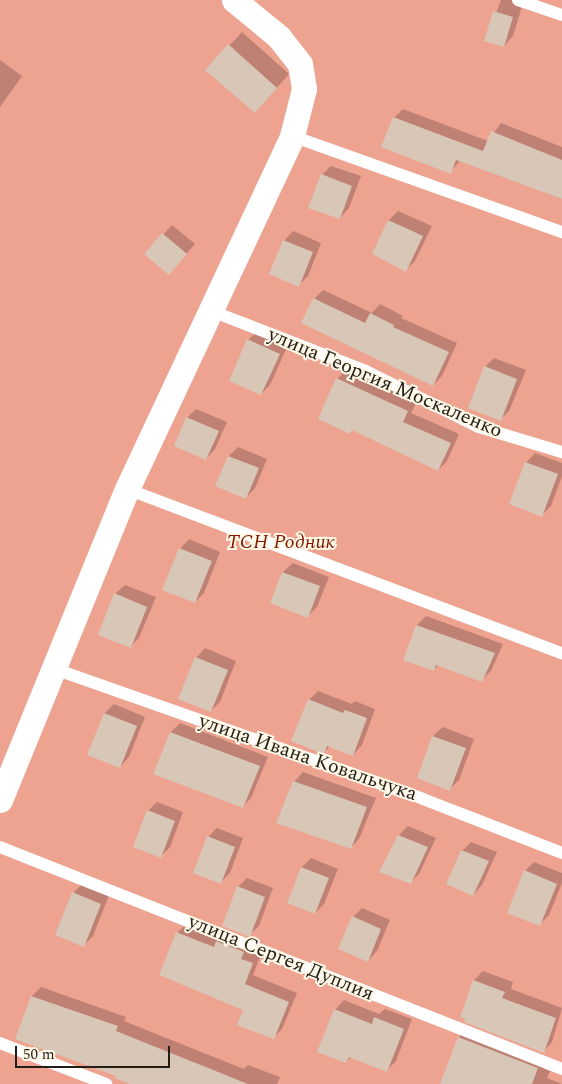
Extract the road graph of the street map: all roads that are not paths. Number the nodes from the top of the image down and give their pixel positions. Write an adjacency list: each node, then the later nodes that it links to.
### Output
1 (234, 0): 4 (street)
2 (518, 0): 3 (lane)
3 (562, 15)
4 (292, 136): 5 (lane); 6 (street)
5 (562, 232)
6 (209, 310): 7 (lane, улица Георгия Москаленко); 8 (street)
7 (562, 452)
8 (127, 488): 9 (lane); 10 (street)
9 (562, 653)
10 (52, 668): 11 (street); 13 (lane, улица Ивана Ковальчука)
11 (0, 800)
12 (0, 847): 15 (lane, улица Сергея Дуплия)
13 (562, 853)
14 (0, 1043): 16 (lane)
15 (562, 1069)
16 (106, 1084)

